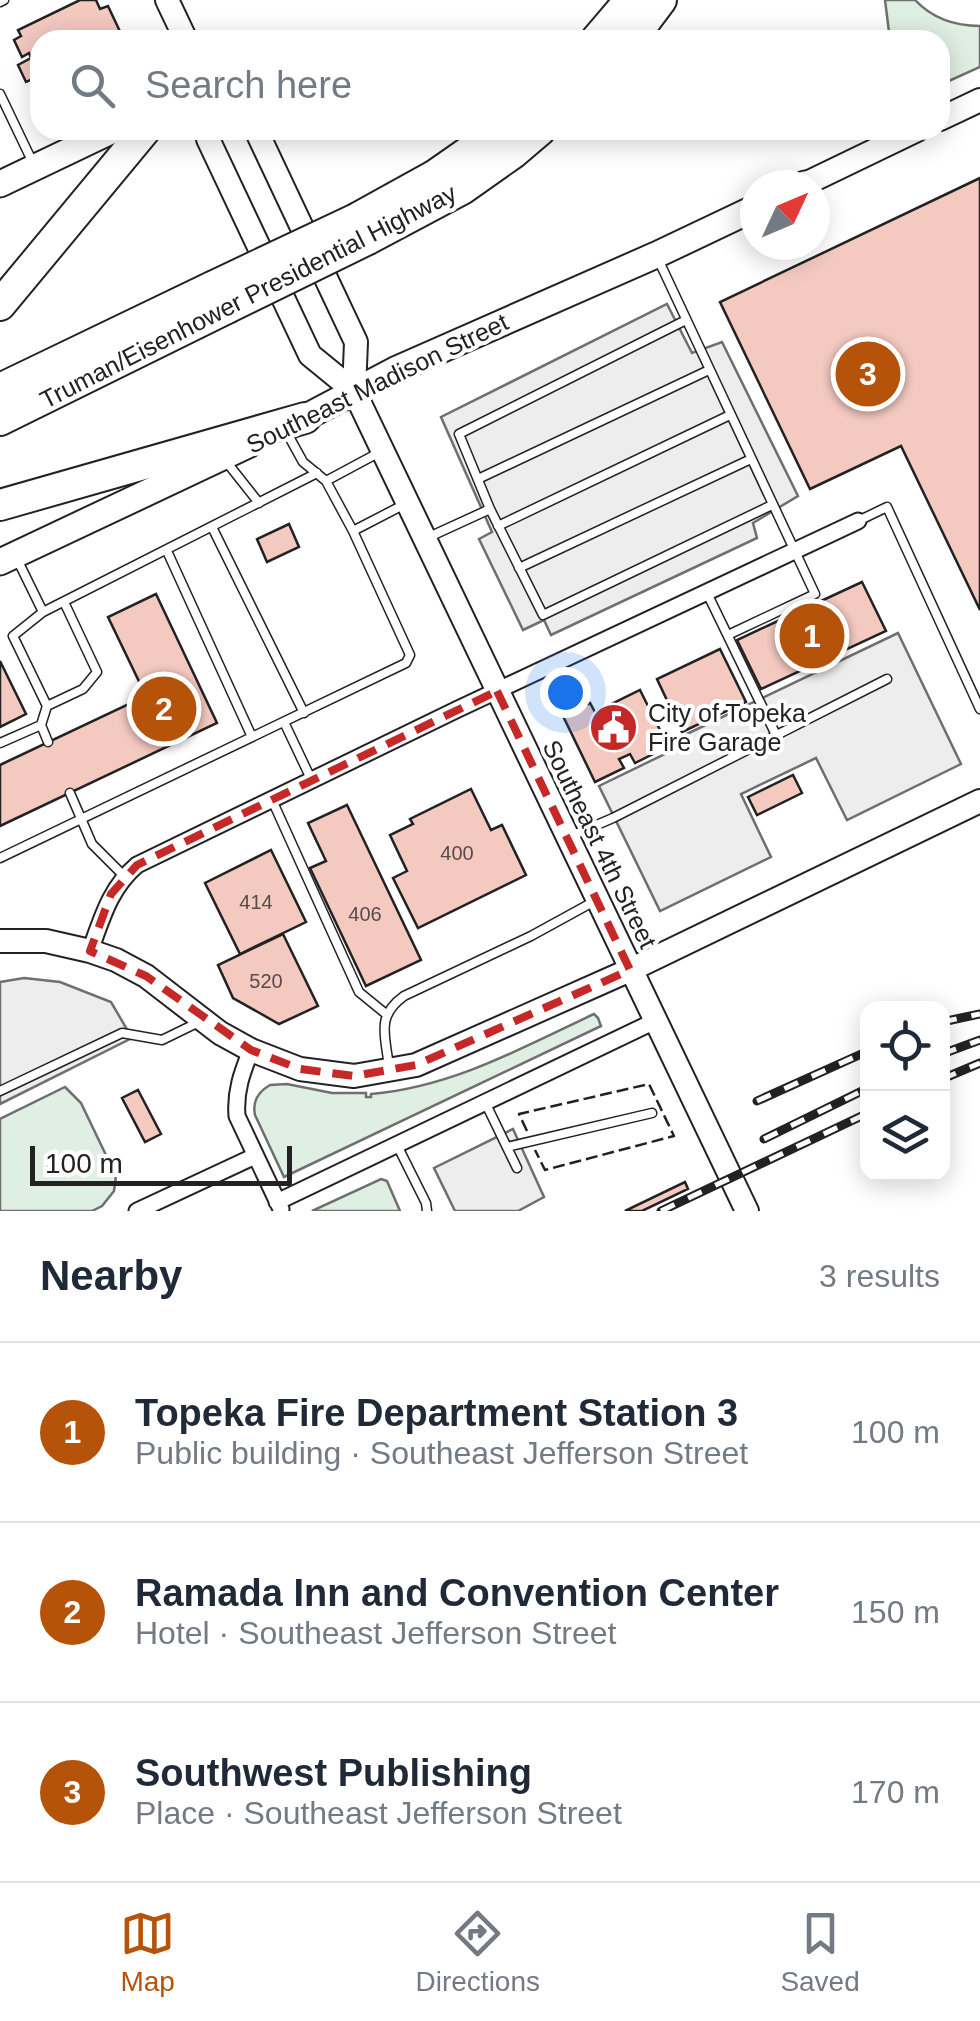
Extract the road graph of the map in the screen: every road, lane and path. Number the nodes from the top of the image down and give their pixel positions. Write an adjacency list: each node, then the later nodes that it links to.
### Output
1 (167, 0): 4 (street)
2 (630, 0): 5 (highway)
3 (661, 0): 6 (highway)
4 (181, 30)
5 (604, 30)
6 (638, 30)
7 (0, 94): 17 (lane)
8 (980, 100): 9 (street)
9 (950, 114)
10 (92, 140): 17 (main road)
11 (137, 140): 24 (highway)
12 (208, 140): 28 (street, Southeast 4th Street)
13 (261, 140): 28 (street, Southeast 4th Street)
14 (486, 140): 21 (highway, Truman/Eisenhower Presidential Highway)
15 (529, 140): 21 (highway, Truman/Eisenhower Presidential Highway)
16 (896, 140): 18 (street)
17 (36, 167): 19 (main road)
18 (830, 172)
19 (0, 184)
20 (740, 215): 22 (main road, Southeast Madison Street)
21 (363, 228): 23 (highway, Truman/Eisenhower Presidential Highway, bridge)
22 (656, 254): 25 (lane); 28 (main road, Southeast Madison Street)
23 (219, 298): 27 (highway, Truman/Eisenhower Presidential Highway); 30 (highway, Truman/Eisenhower Presidential Highway)
24 (0, 305)
25 (686, 320): 26 (lane); 36 (lane)
26 (709, 370): 29 (lane); 36 (lane)
27 (0, 389)
28 (354, 392): 31 (main road, Southeast Madison Street); 32 (street, Southeast 4th Street)
29 (730, 416): 34 (lane); 44 (lane)
30 (0, 420)
31 (295, 423): 33 (main road, Southeast Madison Street); 35 (lane); 41 (highway)
32 (382, 450): 37 (lane); 39 (street, Southeast 4th Street)
33 (222, 457): 38 (lane); 50 (main road, Southeast Madison Street)
34 (751, 459): 40 (lane); 51 (lane)
35 (317, 473): 37 (lane); 38 (lane)
36 (478, 479): 42 (lane)
37 (326, 480): 46 (lane)
38 (259, 503): 45 (lane)
39 (408, 503): 46 (lane); 47 (street, Southeast 4th Street)
40 (772, 504): 49 (lane); 51 (lane)
41 (0, 505)
42 (490, 509): 44 (lane); 47 (lane)
43 (858, 522): 49 (street); 59 (lane)
44 (498, 526): 51 (lane)
45 (212, 528): 48 (lane); 60 (lane)
46 (353, 531): 60 (lane)
47 (424, 539): 57 (street, Southeast 4th Street)
48 (166, 551): 53 (lane); 64 (lane)
49 (794, 552): 52 (street); 55 (lane)
50 (8, 558): 54 (lane)
51 (519, 568)
52 (707, 593): 55 (lane); 57 (street)
53 (64, 602): 54 (lane); 58 (lane)
54 (42, 612): 58 (lane)
55 (728, 635): 63 (lane)
56 (887, 678): 63 (lane)
57 (496, 691): 67 (street); 72 (street, Southeast 4th Street)
58 (47, 706): 62 (lane)
59 (980, 708)
60 (304, 713): 61 (lane)
61 (284, 722): 64 (lane); 67 (lane)
62 (40, 724): 65 (lane); 66 (lane)
63 (776, 735): 72 (lane)
64 (252, 737): 71 (lane)
65 (48, 742)
66 (0, 744)
67 (312, 781): 69 (street)
68 (70, 793): 71 (lane)
69 (272, 800): 74 (street); 79 (lane)
70 (980, 800): 78 (street)
71 (82, 819): 73 (lane); 74 (lane)
72 (567, 837): 75 (street, Southeast 4th Street)
73 (0, 858)
74 (130, 871): 77 (street)
75 (597, 900): 78 (street, Southeast 4th Street); 79 (lane)
76 (0, 940): 77 (street)
77 (90, 950): 80 (street)
78 (630, 970): 81 (street, Southeast 4th Street); 83 (street)
79 (386, 1014): 83 (lane)
80 (204, 1020): 82 (street); 84 (lane)
81 (655, 1022): 85 (street); 94 (street, Southeast 4th Street)
82 (252, 1050): 83 (street); 89 (street)
83 (389, 1069)
84 (0, 1091)
85 (485, 1102): 87 (street); 88 (lane)
86 (652, 1113): 88 (lane)
87 (396, 1144): 91 (street); 93 (lane)
88 (507, 1147): 90 (lane)
89 (255, 1156): 91 (street); 92 (street)
90 (517, 1168)
91 (280, 1207)
92 (137, 1211)
93 (428, 1211)
94 (747, 1211)

